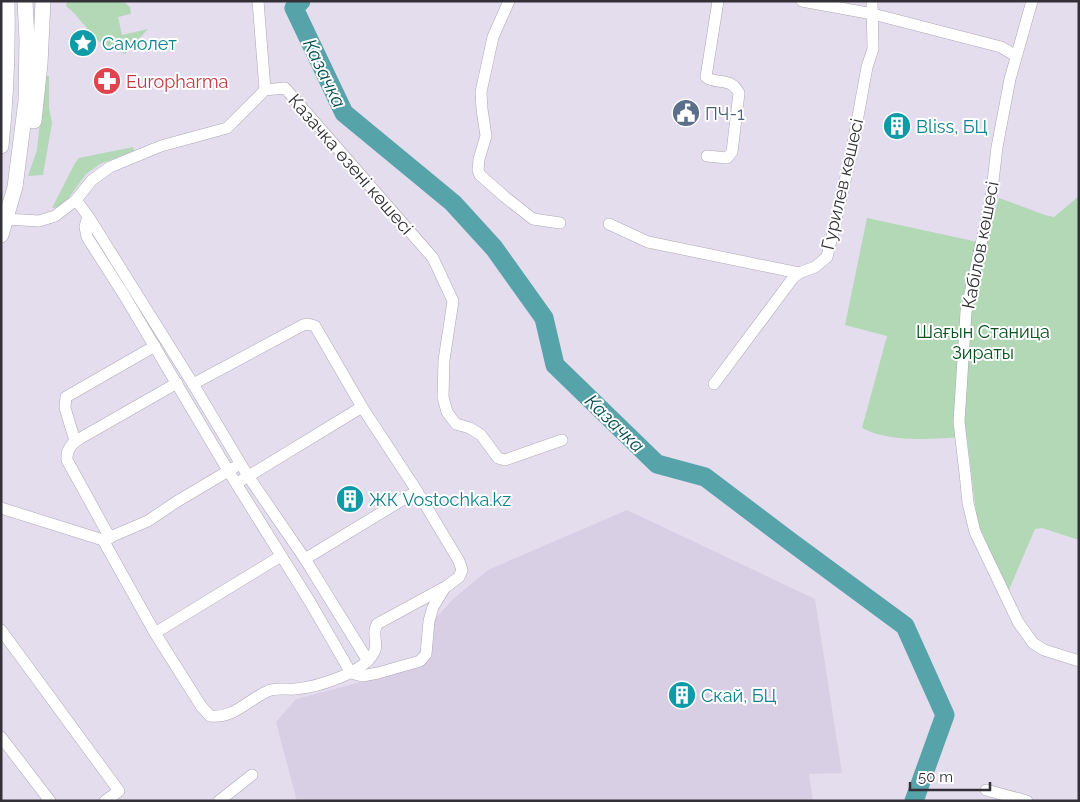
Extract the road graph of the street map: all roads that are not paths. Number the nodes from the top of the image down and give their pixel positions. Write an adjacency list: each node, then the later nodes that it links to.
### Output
1 (7, 1): 13 (main road)
2 (25, 1): 15 (main road)
3 (43, 1): 15 (main road)
4 (258, 1): 12 (street)
5 (509, 1): 19 (street)
6 (718, 1): 14 (street)
7 (802, 1): 10 (street)
8 (872, 1): 10 (street, Гурилев көшесі)
9 (1032, 1): 11 (street, Кабілов көшесі)
10 (873, 14): 11 (street); 22 (street, Гурилев көшесі)
11 (1016, 56): 43 (street, Кабілов көшесі)
12 (264, 90): 16 (street, Казачка өзені көшесі); 28 (street, Казачка өзені көшесі)
13 (1, 146)
14 (707, 156)
15 (15, 187): 18 (main road)
16 (76, 200): 17 (street); 18 (street, Казачка өзені көшесі)
17 (88, 216): 23 (street); 25 (street)
18 (6, 219): 21 (main road)
19 (560, 224)
20 (609, 224): 22 (street)
21 (1, 235)
22 (799, 273): 26 (street, Гурилев көшесі)
23 (154, 346): 24 (street); 29 (street)
24 (177, 383): 29 (street); 31 (street)
25 (193, 384): 27 (street); 30 (street)
26 (714, 384)
27 (362, 407): 32 (street); 34 (street)
28 (562, 440)
29 (75, 441): 36 (street)
30 (241, 464): 31 (street); 32 (street)
31 (229, 472): 33 (street); 36 (street)
32 (248, 476): 33 (street); 38 (street)
33 (236, 483): 37 (street)
34 (417, 491): 38 (street); 39 (street)
35 (1, 508): 36 (street)
36 (106, 539): 41 (street)
37 (281, 556): 41 (street); 44 (street)
38 (305, 559): 42 (street)
39 (447, 586): 42 (street); 44 (street)
40 (1, 630): 49 (street)
41 (155, 634): 44 (street)
42 (368, 661): 44 (street)
43 (1079, 661)
44 (351, 673)
45 (1, 737): 48 (street)
46 (252, 775): 50 (street)
47 (986, 790): 51 (street)
48 (50, 801)
49 (105, 801)
50 (219, 801)
51 (1027, 801)

